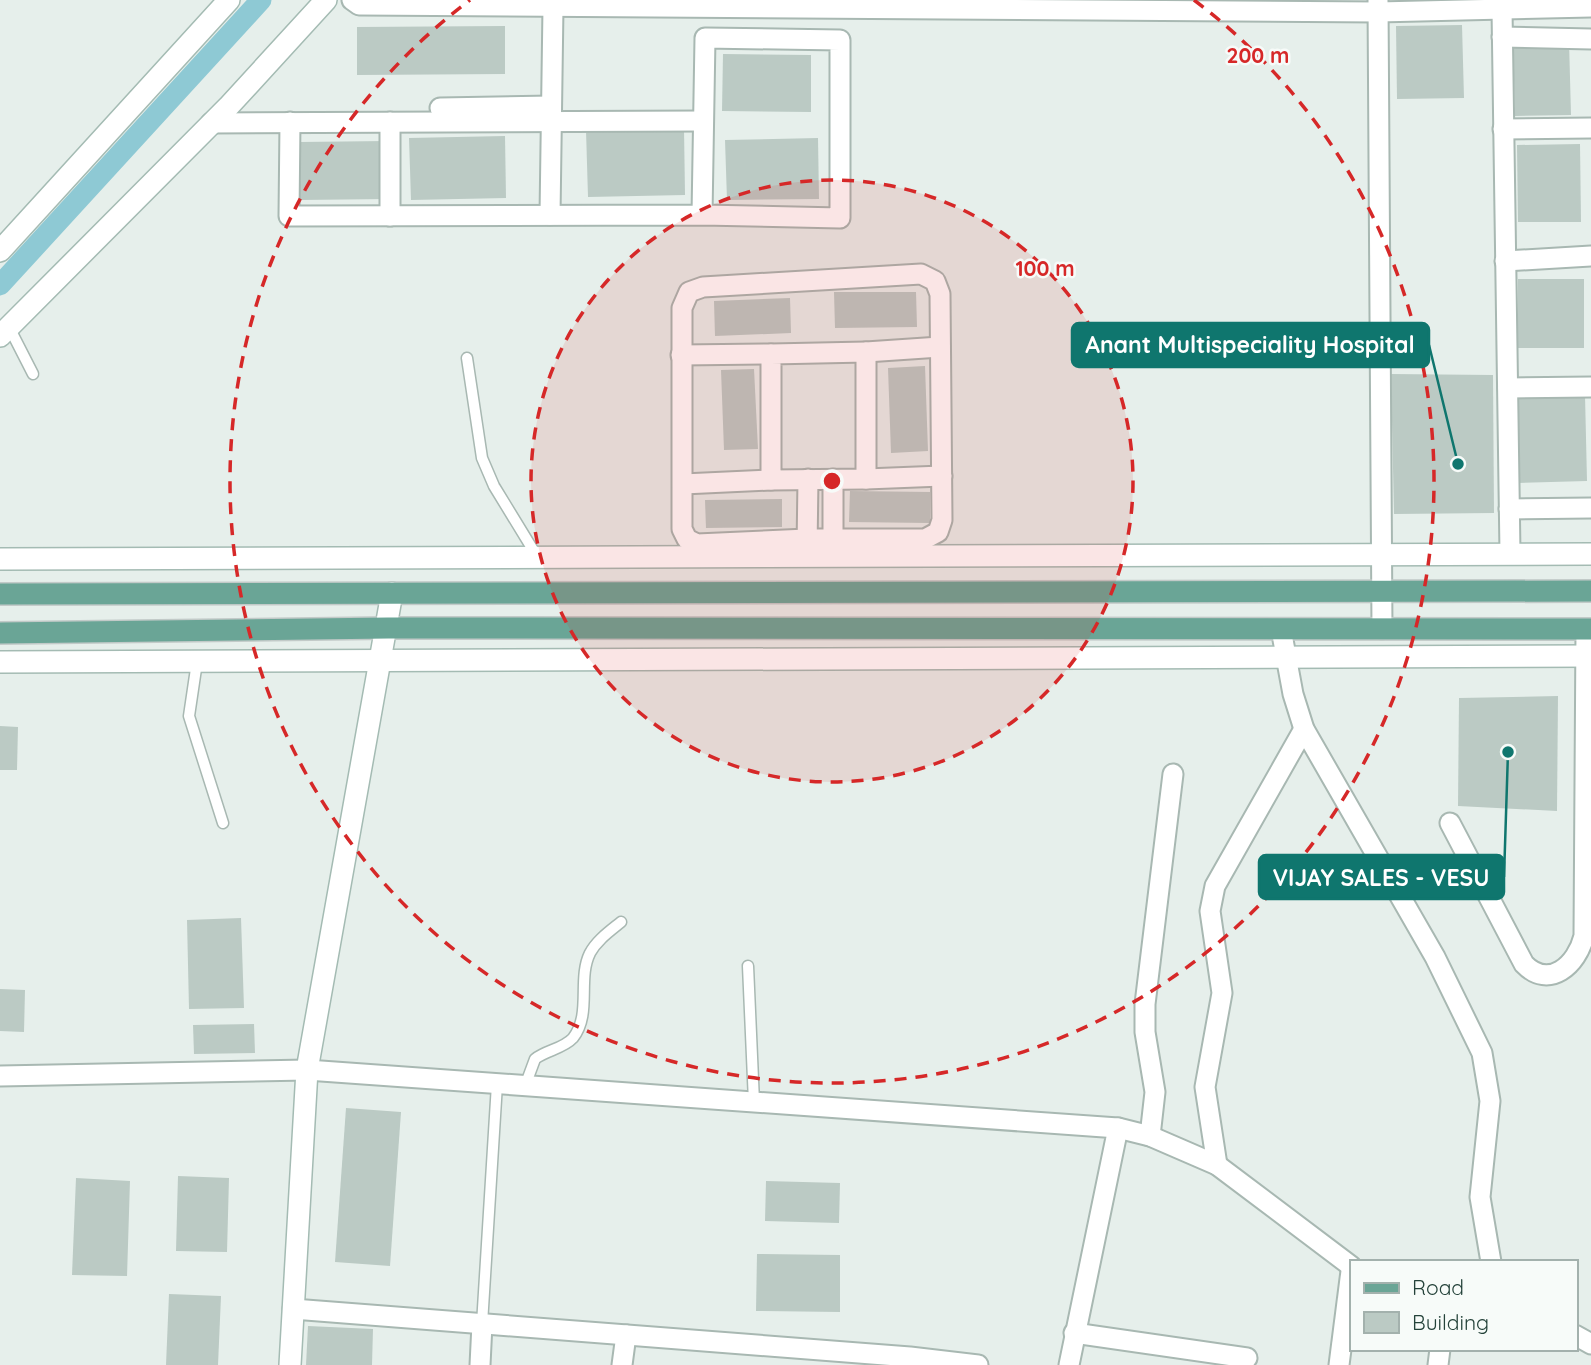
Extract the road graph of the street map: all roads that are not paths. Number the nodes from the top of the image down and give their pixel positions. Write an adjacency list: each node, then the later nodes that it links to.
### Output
1 (229, 0): 20 (street)
2 (326, 0): 11 (street)
3 (352, 0): 5 (street)
4 (1378, 6): 5 (street); 7 (street); 44 (street)
5 (553, 7): 10 (street)
6 (1591, 7): 7 (street)
7 (1502, 9): 8 (street)
8 (1502, 37): 9 (street); 16 (street)
9 (1591, 39)
10 (550, 113): 12 (street); 13 (street); 14 (street); 17 (street)
11 (217, 117): 12 (street); 23 (street)
12 (281, 119): 14 (street); 19 (street)
13 (703, 121): 18 (street); 18 (street)
14 (390, 122): 19 (street)
15 (1591, 128): 16 (street)
16 (1503, 129): 22 (street)
17 (550, 215): 18 (street); 19 (street)
18 (702, 215)
19 (390, 216)
20 (0, 251)
21 (1591, 256): 22 (street)
22 (1506, 261): 31 (street)
23 (4, 332): 29 (lane)
24 (940, 347): 25 (street); 27 (street); 32 (street)
25 (866, 352): 26 (street); 34 (street)
26 (771, 354): 27 (street); 35 (street)
27 (681, 355): 37 (street)
28 (467, 358): 45 (lane)
29 (33, 373)
30 (1591, 387): 31 (street)
31 (1508, 388): 39 (street)
32 (942, 476): 34 (street); 40 (street)
33 (808, 479): 35 (street); 36 (street); 41 (street)
34 (866, 479): 36 (street)
35 (771, 480): 37 (street)
36 (833, 480): 40 (street)
37 (683, 484): 41 (street)
38 (1591, 508): 39 (street)
39 (1509, 509): 42 (street)
40 (833, 547): 41 (street); 44 (street)
41 (808, 548): 45 (street)
42 (1510, 553): 43 (street); 44 (street)
43 (1591, 554)
44 (1381, 555): 47 (street)
45 (538, 558): 46 (street)
46 (0, 559)
47 (1381, 590): 48 (main road); 49 (main road); 53 (street)
48 (1591, 591)
49 (393, 593): 50 (main road); 51 (street)
50 (0, 594)
51 (388, 628): 52 (main road); 55 (main road); 58 (street)
52 (1281, 629): 53 (main road); 57 (street)
53 (1382, 629): 54 (main road)
54 (1588, 629): 56 (street)
55 (0, 633)
56 (1588, 656): 57 (street); 64 (street)
57 (1286, 657): 58 (street); 61 (street)
58 (382, 661): 60 (street); 67 (street)
59 (0, 662): 60 (street)
60 (197, 662): 63 (lane)
61 (1304, 729): 75 (street); 76 (street)
62 (1173, 774): 74 (street)
63 (223, 823)
64 (1450, 823)
65 (621, 922): 70 (lane)
66 (748, 966): 72 (lane)
67 (307, 1070): 68 (street); 69 (street); 79 (street)
68 (0, 1076): 71 (street)
69 (497, 1084): 70 (street); 80 (lane)
70 (526, 1086): 72 (street)
71 (0, 1093)
72 (754, 1102): 73 (street)
73 (1118, 1128): 74 (street); 81 (street)
74 (1150, 1136): 75 (street)
75 (1217, 1165): 77 (street)
76 (1491, 1260)
77 (1350, 1267)
78 (1350, 1276): 89 (street)
79 (293, 1310): 80 (street); 84 (street)
80 (482, 1324): 82 (street); 85 (street)
81 (1074, 1333): 83 (street); 88 (street)
82 (626, 1335): 86 (street); 87 (street)
83 (1247, 1357)
84 (290, 1365)
85 (480, 1365)
86 (622, 1365)
87 (978, 1365)
88 (1069, 1365)
89 (1339, 1365)

